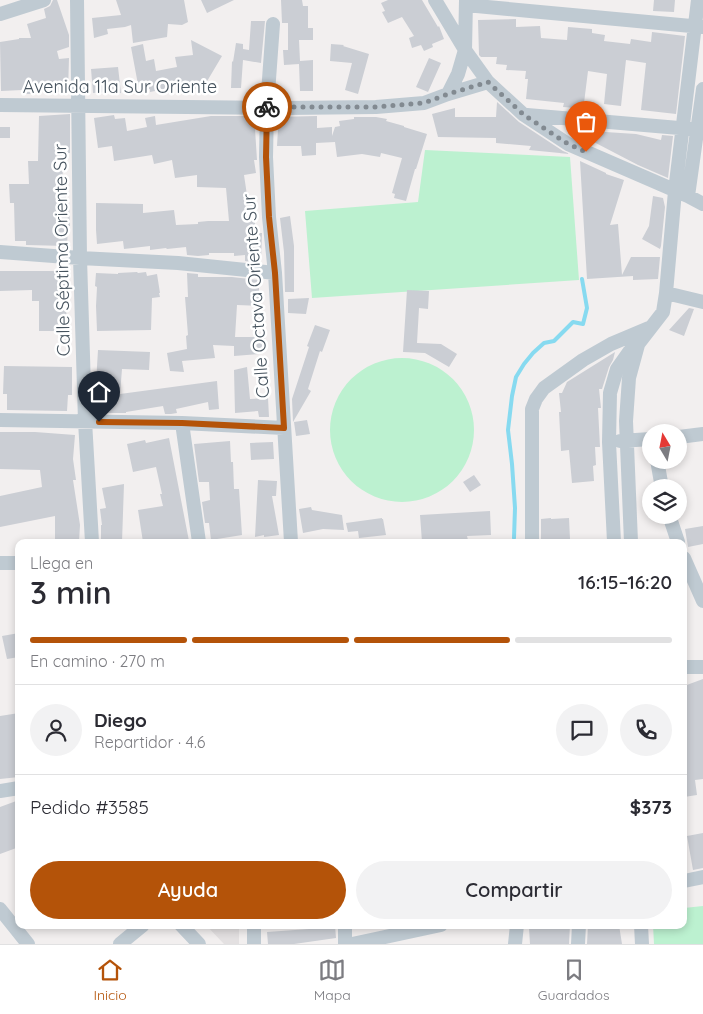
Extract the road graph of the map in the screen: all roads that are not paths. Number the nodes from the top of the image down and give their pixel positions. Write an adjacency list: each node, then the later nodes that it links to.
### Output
1 (44, 0): 6 (street)
2 (77, 0): 14 (street, Calle Séptima Oriente Sur)
3 (435, 0): 9 (street)
4 (698, 0): 8 (street)
5 (466, 2): 8 (street); 9 (street)
6 (0, 14)
7 (272, 24): 15 (street, Calle Octava Oriente Sur)
8 (699, 27): 17 (street)
9 (465, 50): 10 (street); 12 (street)
10 (488, 82): 12 (street, Avenida 11a Sur Oriente); 16 (street)
11 (703, 89): 18 (street)
12 (448, 94): 15 (street, Avenida 11a Sur Oriente)
13 (0, 105): 14 (street, Avenida 11a Sur Oriente)
14 (78, 105): 15 (street, Avenida 11a Sur Oriente); 22 (street, Calle Séptima Oriente Sur)
15 (267, 107): 23 (street, Calle Octava Oriente Sur)
16 (524, 115): 17 (street); 19 (street)
17 (682, 128): 18 (street); 19 (street)
18 (700, 130): 19 (street)
19 (681, 194): 20 (street); 24 (street)
20 (703, 204)
21 (0, 252): 22 (street)
22 (80, 258): 23 (street); 29 (street, Calle Séptima Oriente Sur)
23 (275, 273): 33 (street, Calle Octava Oriente Sur)
24 (666, 293): 25 (street); 26 (street)
25 (703, 302)
26 (652, 327): 27 (street); 43 (street)
27 (639, 343): 30 (street); 31 (street)
28 (0, 420): 29 (street)
29 (85, 421): 32 (street); 40 (street, Calle Séptima Oriente Sur)
30 (626, 421): 31 (street); 37 (street)
31 (610, 422): 38 (street)
32 (182, 423): 33 (street); 41 (street)
33 (284, 428): 42 (street, Calle Octava Oriente Sur)
34 (703, 434): 35 (street)
35 (688, 436)
36 (642, 439): 37 (street)
37 (627, 440): 38 (street); 45 (street)
38 (609, 442): 44 (street)
39 (672, 524): 46 (street)
40 (92, 539)
41 (199, 539)
42 (291, 539)
43 (532, 539)
44 (614, 539)
45 (631, 539)
46 (677, 539)
47 (0, 563): 48 (street)
48 (15, 563)
49 (687, 565): 50 (street)
50 (703, 601)
51 (687, 667): 52 (street)
52 (703, 667)
53 (15, 789): 54 (street)
54 (0, 792)
55 (703, 878): 56 (street)
56 (687, 881)
57 (0, 909): 58 (street)
58 (15, 928)
59 (16, 929): 68 (street)
60 (138, 929): 69 (street)
61 (185, 929): 70 (street)
62 (254, 929): 71 (street)
63 (344, 929): 72 (street)
64 (422, 929): 73 (street)
65 (517, 929): 74 (street)
66 (579, 929): 75 (street)
67 (640, 929): 76 (street)
68 (28, 944)
69 (120, 944)
70 (199, 944)
71 (254, 944)
72 (345, 944)
73 (352, 944)
74 (515, 944)
75 (578, 944)
76 (642, 944)

